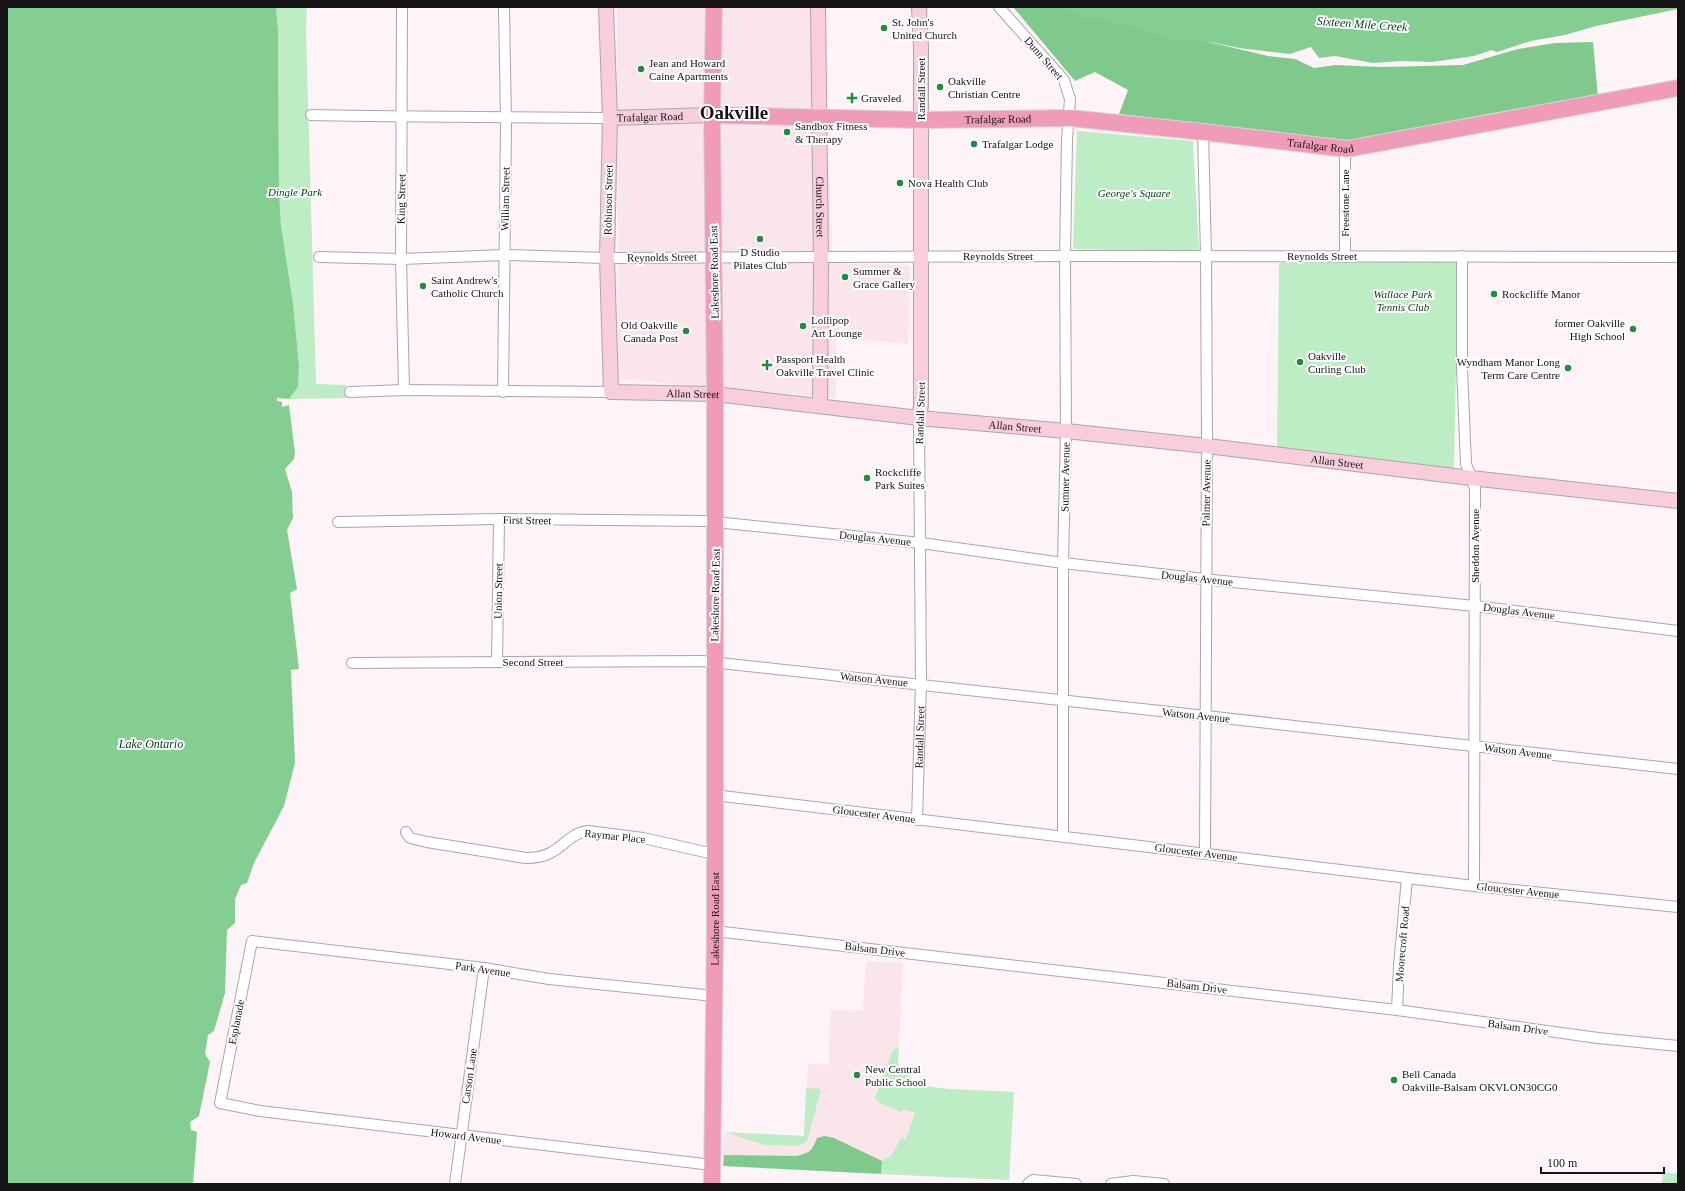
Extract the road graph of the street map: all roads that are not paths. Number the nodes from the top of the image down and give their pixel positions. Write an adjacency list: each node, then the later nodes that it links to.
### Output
1 (402, 7): 12 (street, King Street)
2 (504, 7): 11 (street, William Street)
3 (606, 7): 13 (street, Robinson Street)
4 (714, 7): 10 (main road, Lakeshore Road East)
5 (818, 7): 14 (street, Church Street)
6 (919, 7): 16 (street, Randall Street)
7 (999, 7): 15 (street, Dunn Street)
8 (1678, 88): 18 (main road, Trafalgar Road)
9 (311, 115): 12 (street, Trafalgar Road)
10 (712, 115): 13 (street, Trafalgar Road); 14 (main road, Trafalgar Road); 25 (main road, Lakeshore Road East)
11 (506, 116): 12 (street, Trafalgar Road); 13 (street, Trafalgar Road); 19 (street, William Street)
12 (402, 117): 30 (street, King Street)
13 (610, 118): 29 (street, Robinson Street)
14 (818, 118): 16 (main road, Trafalgar Road); 26 (street, Church Street)
15 (1070, 118): 16 (main road, Trafalgar Road); 17 (main road, Trafalgar Road); 21 (street, Sumner Avenue)
16 (921, 120): 20 (street, Randall Street)
17 (1203, 132): 18 (main road, Trafalgar Road); 22 (street, Palmer Avenue)
18 (1347, 149): 27 (street, Freestone Lane)
19 (505, 256): 29 (street, Reynolds Street); 30 (street, Reynolds Street); 33 (street, William Street)
20 (921, 256): 21 (street, Reynolds Street); 26 (street, Reynolds Street); 37 (street, Randall Street)
21 (1065, 256): 22 (street, Reynolds Street); 38 (street, Sumner Avenue)
22 (1206, 256): 27 (street, Reynolds Street); 39 (street, Palmer Avenue)
23 (1462, 256): 27 (street, Reynolds Street); 28 (street, Reynolds Street); 40 (street, Sheddon Avenue)
24 (319, 257): 30 (street, Reynolds Street)
25 (714, 257): 26 (street, Reynolds Street); 29 (street, Reynolds Street); 35 (main road, Lakeshore Road East)
26 (821, 257): 36 (street, Church Street)
27 (1345, 257)
28 (1678, 257)
29 (607, 258): 34 (street, Robinson Street)
30 (400, 259): 31 (street, King Street)
31 (404, 390): 32 (street, Allan Street); 33 (street, Allan Street)
32 (350, 392)
33 (503, 392): 34 (street, Allan Street)
34 (611, 392): 35 (street, Allan Street)
35 (715, 394): 36 (street, Allan Street); 44 (main road, Lakeshore Road East)
36 (820, 406): 37 (street, Allan Street)
37 (919, 418): 38 (street, Allan Street); 45 (street, Randall Street)
38 (1066, 431): 39 (street, Allan Street); 46 (street, Sumner Avenue)
39 (1206, 446): 40 (street, Allan Street); 47 (street, Palmer Avenue)
40 (1471, 478): 41 (street, Allan Street); 48 (street, Sheddon Avenue)
41 (1678, 501)
42 (499, 519): 43 (street, First Street); 44 (street, First Street); 50 (street, Union Street)
43 (338, 522)
44 (716, 522): 45 (street, Douglas Avenue); 51 (main road, Lakeshore Road East)
45 (921, 543): 46 (street, Douglas Avenue); 53 (street, Randall Street)
46 (1063, 563): 47 (street, Douglas Avenue); 54 (street, Sumner Avenue)
47 (1206, 579): 48 (street, Douglas Avenue); 55 (street, Palmer Avenue)
48 (1475, 606): 49 (street, Douglas Avenue); 56 (street, Sheddon Avenue)
49 (1678, 631)
50 (497, 662): 51 (street, Second Street); 52 (street, Second Street)
51 (714, 662): 53 (street, Watson Avenue); 58 (main road, Lakeshore Road East)
52 (352, 663)
53 (922, 684): 54 (street, Watson Avenue); 59 (street, Randall Street)
54 (1063, 700): 55 (street, Watson Avenue); 61 (street, Sumner Avenue)
55 (1206, 716): 56 (street, Watson Avenue); 63 (street, Palmer Avenue)
56 (1474, 746): 57 (street, Watson Avenue); 65 (street, Sheddon Avenue)
57 (1678, 769)
58 (714, 795): 59 (street, Gloucester Avenue); 62 (main road, Lakeshore Road East)
59 (917, 820): 61 (street, Gloucester Avenue)
60 (406, 832): 62 (street, Raymar Place)
61 (1063, 836): 63 (street, Gloucester Avenue)
62 (714, 854): 67 (main road, Lakeshore Road East)
63 (1205, 854): 64 (street, Gloucester Avenue)
64 (1407, 878): 65 (street, Gloucester Avenue); 71 (street, Moorecroft Road)
65 (1474, 886): 66 (street, Gloucester Avenue)
66 (1678, 907)
67 (715, 931): 70 (main road, Lakeshore Road East); 71 (street, Balsam Drive)
68 (252, 941): 69 (street, Park Avenue); 73 (street, Esplanade)
69 (484, 968): 70 (street, Park Avenue); 74 (street, Carson Lane)
70 (714, 996): 75 (main road, Lakeshore Road East)
71 (1397, 1010): 72 (street, Balsam Drive)
72 (1678, 1046)
73 (220, 1104): 74 (street, Howard Avenue)
74 (461, 1135): 75 (street, Howard Avenue); 76 (street, Carson Lane)
75 (712, 1165): 77 (main road, Lakeshore Road East)
76 (455, 1184)
77 (712, 1184)
78 (1028, 1184): 79 (street)
79 (1076, 1184)
80 (1111, 1184): 81 (street)
81 (1164, 1184)

